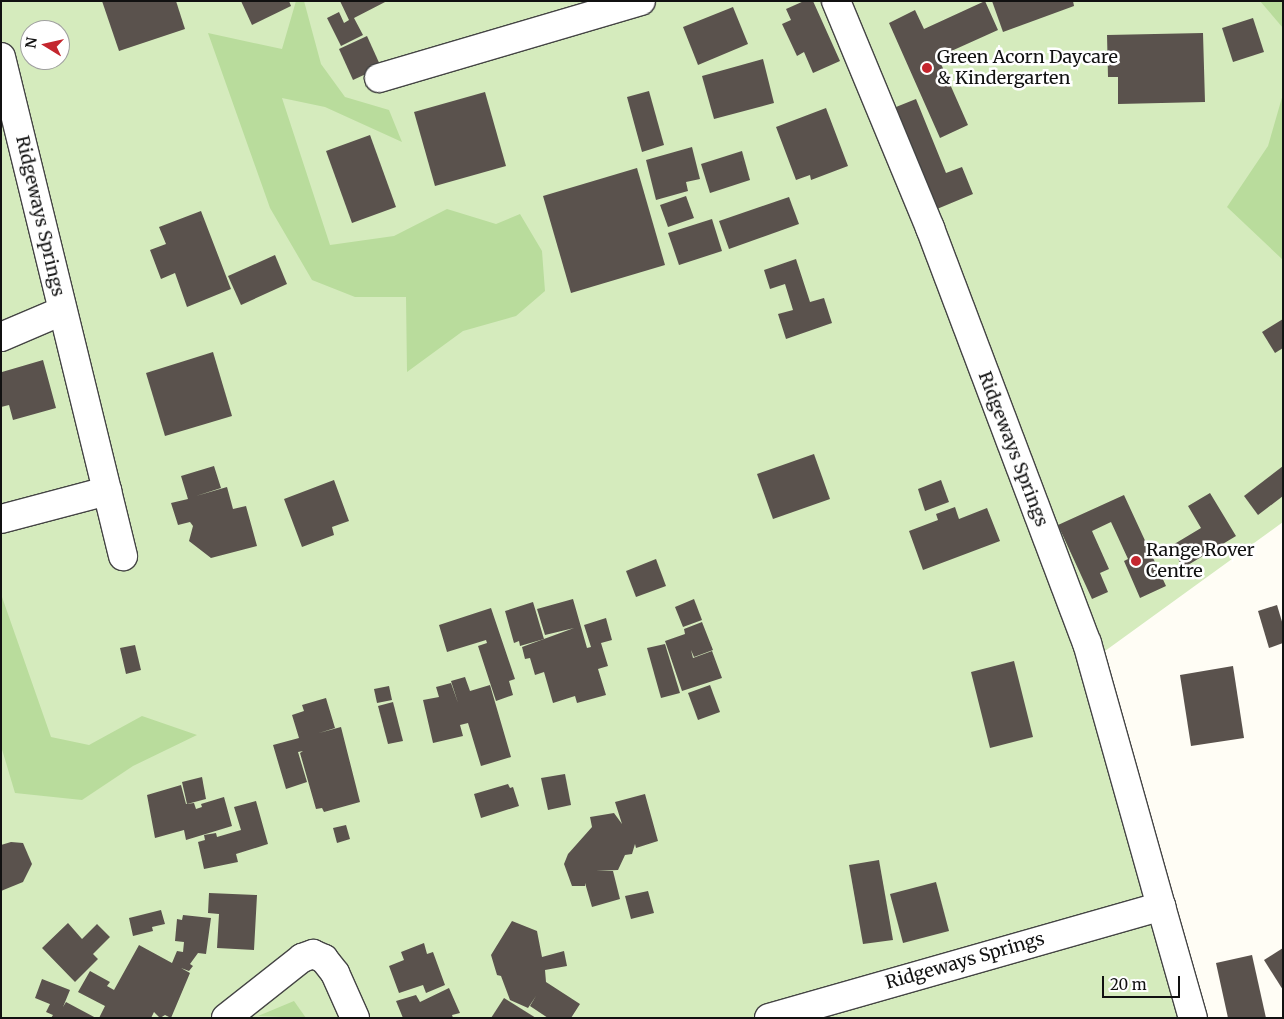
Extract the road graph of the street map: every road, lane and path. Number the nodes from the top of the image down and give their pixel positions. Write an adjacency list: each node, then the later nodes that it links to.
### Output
1 (641, 1): 4 (street)
2 (836, 1): 10 (street, Ridgeways Springs)
3 (1, 57): 5 (street, Ridgeways Springs)
4 (379, 78)
5 (62, 311): 6 (street); 7 (street, Ridgeways Springs)
6 (1, 337)
7 (107, 491): 8 (street); 9 (street, Ridgeways Springs)
8 (1, 520)
9 (123, 556)
10 (1161, 906): 11 (street, Ridgeways Springs); 14 (street, Ridgeways Springs)
11 (772, 1017)
12 (226, 1018): 13 (street)
13 (355, 1018)
14 (1193, 1018)

